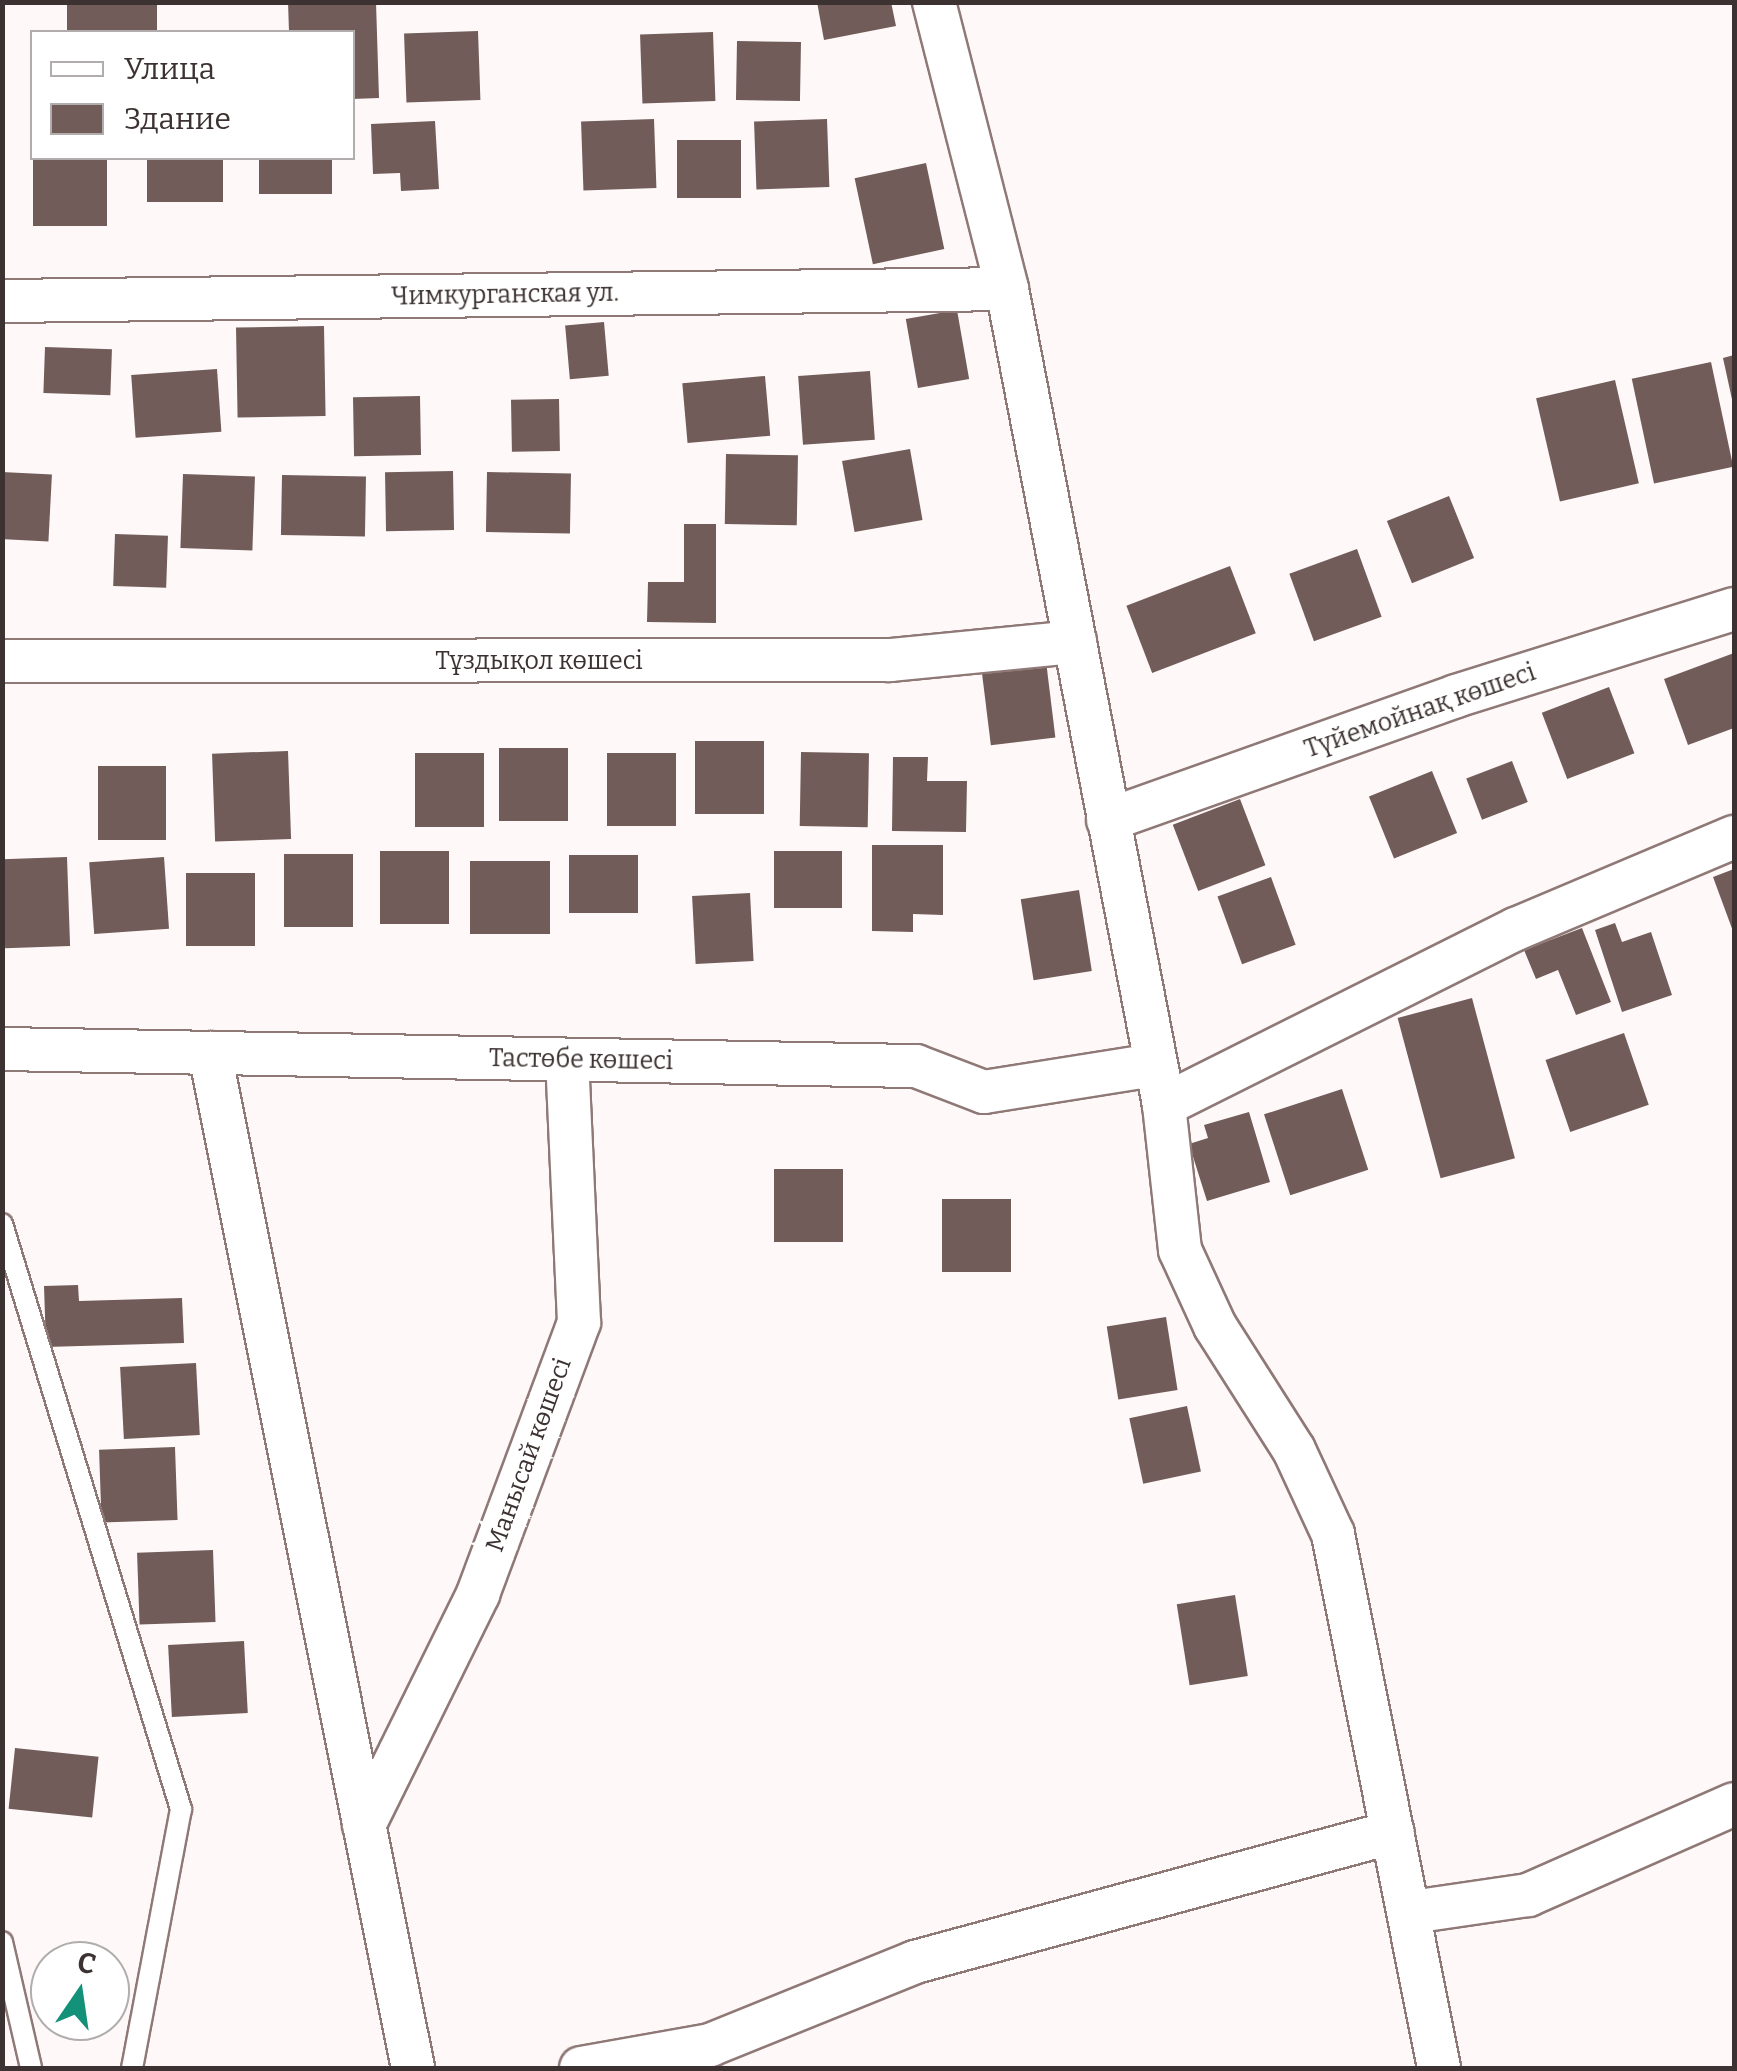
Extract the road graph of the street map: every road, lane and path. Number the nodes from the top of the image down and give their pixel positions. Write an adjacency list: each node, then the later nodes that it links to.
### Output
1 (934, 2): 2 (street)
2 (1007, 289): 3 (street, Чимкурганская ул.); 5 (street)
3 (2, 301)
4 (1734, 609): 7 (street, Түйемойнақ көшесі)
5 (1075, 642): 6 (street, Тұздықол көшесі); 7 (street)
6 (2, 661)
7 (1108, 820): 12 (street)
8 (1734, 837): 12 (street)
9 (2, 1050): 10 (street, Тастөбе көшесі)
10 (210, 1053): 11 (street, Тастөбе көшесі); 15 (street)
11 (567, 1060): 12 (street, Тастөбе көшесі); 15 (street, Манысай көшесі)
12 (1159, 1085): 16 (street)
13 (2, 1224): 20 (lane)
14 (1734, 1804): 17 (street)
15 (364, 1825): 21 (street)
16 (1392, 1832): 17 (street); 22 (street)
17 (1412, 1912): 23 (street)
18 (2, 1942): 19 (lane)
19 (31, 2068)
20 (132, 2068)
21 (413, 2068)
22 (581, 2068)
23 (1440, 2068)

